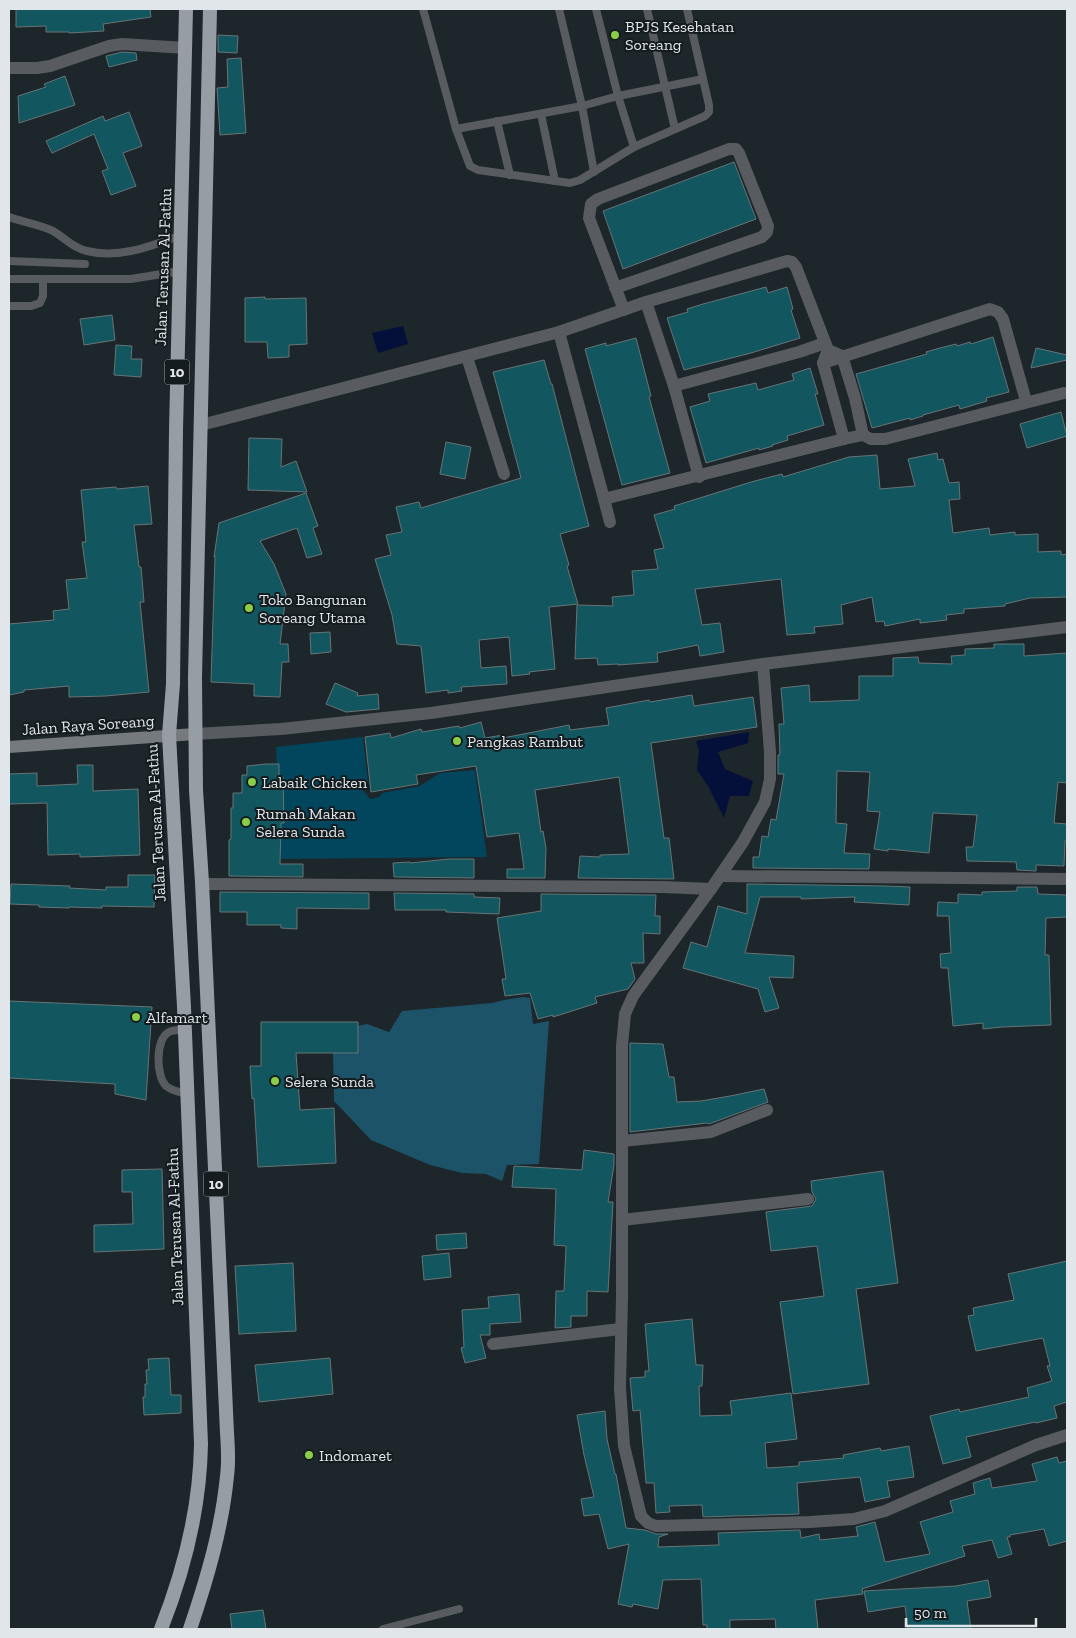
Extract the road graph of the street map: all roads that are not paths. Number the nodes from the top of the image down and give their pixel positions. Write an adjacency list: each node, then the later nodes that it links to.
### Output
1 (186, 9): 8 (highway, Jalan Terusan Al-Fathu / 10)
2 (210, 9): 43 (highway, 10)
3 (423, 9): 16 (lane)
4 (559, 9): 13 (lane)
5 (596, 9): 12 (lane)
6 (647, 9): 11 (lane)
7 (687, 9): 10 (lane)
8 (186, 48): 9 (street); 23 (highway, Jalan Terusan Al-Fathu / 10)
9 (9, 68)
10 (703, 79): 11 (lane); 17 (lane)
11 (665, 87): 12 (lane); 17 (lane)
12 (618, 96): 13 (lane); 18 (lane)
13 (582, 106): 14 (lane); 19 (lane)
14 (541, 114): 15 (lane); 21 (lane)
15 (497, 122): 16 (lane); 20 (lane)
16 (456, 129): 20 (lane)
17 (675, 129): 18 (lane)
18 (634, 147): 19 (lane)
19 (594, 172): 21 (lane)
20 (510, 175): 21 (lane)
21 (555, 181)
22 (9, 218): 24 (lane)
23 (181, 235): 24 (lane); 27 (highway, Jalan Terusan Al-Fathu / 10)
24 (86, 252): 26 (lane)
25 (9, 261): 26 (lane)
26 (85, 264): 30 (lane)
27 (180, 271): 30 (lane); 53 (highway, Jalan Terusan Al-Fathu / 10)
28 (9, 279): 29 (lane)
29 (43, 279): 30 (lane); 33 (lane)
30 (82, 279)
31 (615, 288): 31 (street); 34 (street)
32 (646, 302): 34 (street); 36 (street); 40 (street)
33 (9, 306)
34 (624, 310): 35 (street)
35 (559, 332): 38 (street); 48 (street)
36 (827, 347): 37 (street); 39 (street); 40 (street)
37 (842, 356): 39 (street); 42 (street); 44 (street)
38 (466, 357): 43 (street); 46 (street)
39 (823, 363): 45 (street)
40 (674, 386): 47 (street)
41 (1064, 392): 42 (street)
42 (1026, 401): 44 (street)
43 (201, 425): 52 (highway, 10)
44 (863, 435): 45 (street)
45 (844, 439): 47 (street)
46 (504, 474)
47 (699, 476): 48 (street)
48 (604, 499): 49 (street)
49 (610, 522)
50 (1067, 627): 51 (street)
51 (762, 664): 52 (street); 55 (street)
52 (195, 734): 53 (main road, Jalan Raya Soreang); 57 (highway, 10)
53 (169, 735): 54 (main road, Jalan Raya Soreang); 59 (highway, Jalan Terusan Al-Fathu / 10)
54 (9, 747)
55 (720, 876): 56 (street); 58 (street)
56 (1067, 879)
57 (202, 884): 58 (street); 70 (highway, 10)
58 (712, 889): 62 (street)
59 (185, 1030): 60 (highway, Jalan Terusan Al-Fathu / 10); 60 (lane)
60 (188, 1094): 69 (highway, Jalan Terusan Al-Fathu / 10)
61 (767, 1110): 62 (street)
62 (622, 1141): 64 (street)
63 (808, 1199): 64 (street)
64 (622, 1220): 65 (street)
65 (620, 1329): 66 (street); 67 (street)
66 (492, 1344)
67 (1067, 1435)
68 (459, 1609): 71 (lane)
69 (161, 1629)
70 (190, 1629)
71 (383, 1629)

